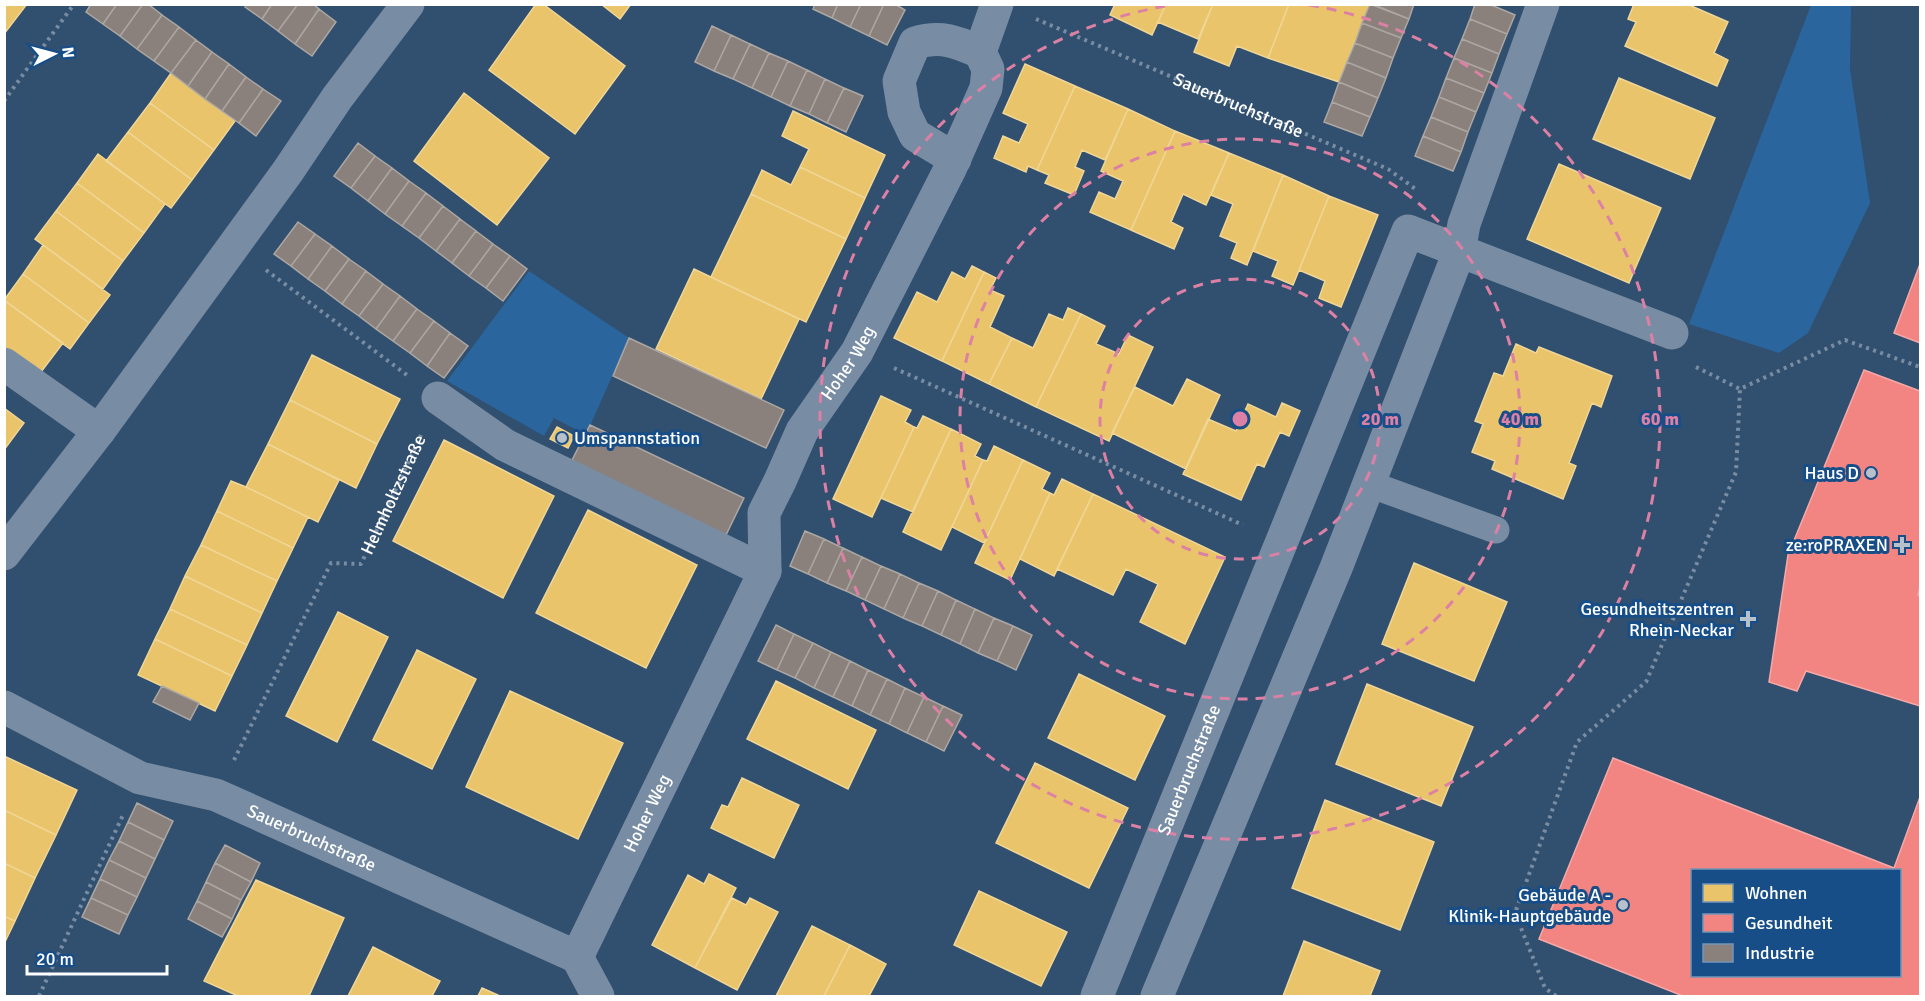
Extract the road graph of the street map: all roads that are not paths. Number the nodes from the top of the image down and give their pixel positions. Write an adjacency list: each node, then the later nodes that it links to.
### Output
1 (408, 4): 10 (street)
2 (997, 4): 4 (street)
3 (1544, 4): 6 (street)
4 (980, 52): 5 (street, Hoher Weg); 5 (street)
5 (955, 159): 14 (street, Hoher Weg)
6 (1461, 238): 7 (street, Sauerbruchstraße); 11 (street); 18 (street, Sauerbruchstraße)
7 (1672, 333)
8 (4, 364): 10 (street)
9 (438, 398): 14 (street)
10 (99, 431): 13 (street)
11 (1369, 484): 12 (lane); 19 (street)
12 (1496, 530)
13 (4, 554)
14 (765, 571): 16 (street, Hoher Weg)
15 (4, 707): 16 (street, Sauerbruchstraße)
16 (577, 957): 17 (street)
17 (598, 996)
18 (1097, 996)
19 (1157, 996)

